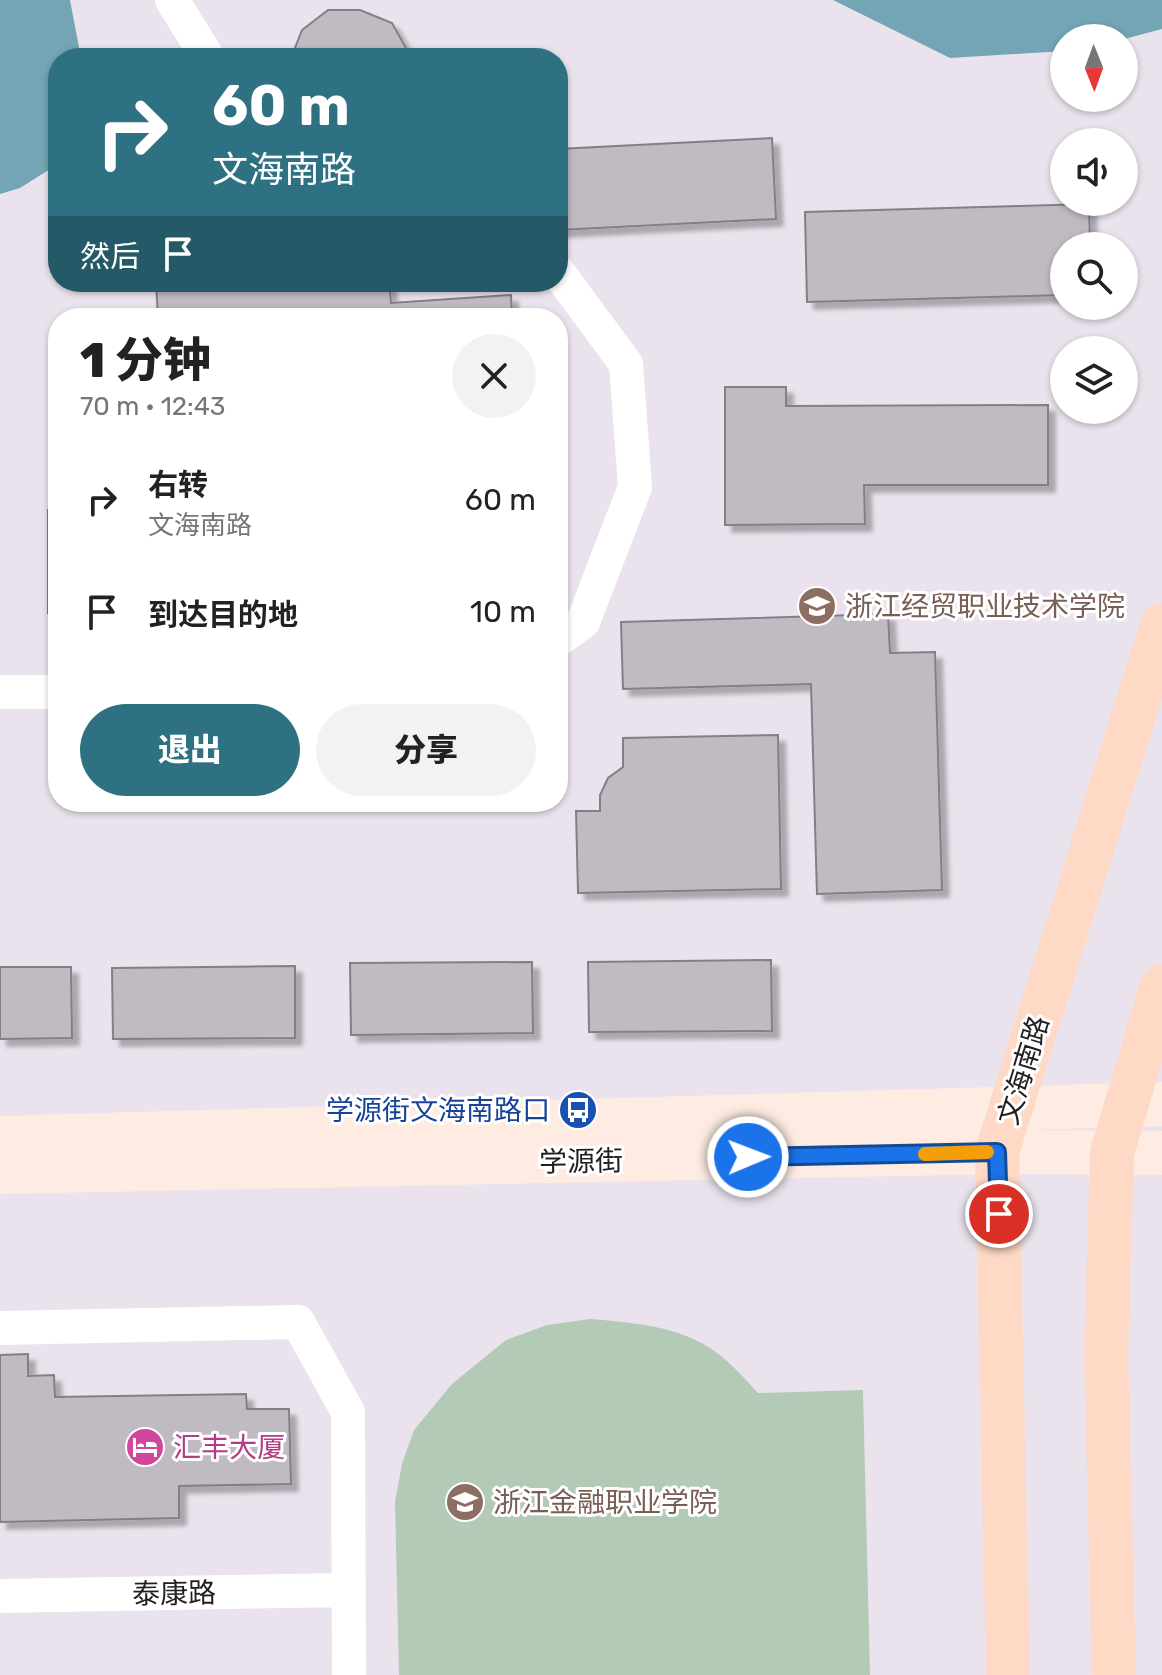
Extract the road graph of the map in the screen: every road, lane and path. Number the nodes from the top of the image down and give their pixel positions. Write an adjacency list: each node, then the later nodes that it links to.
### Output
1 (172, 0): 2 (street)
2 (202, 48)
3 (568, 286): 5 (street)
4 (1162, 625): 10 (main road, 文海南路)
5 (568, 633)
6 (0, 692): 7 (street)
7 (48, 692)
8 (1162, 986): 9 (main road)
9 (1144, 1104): 10 (main road); 13 (main road)
10 (1011, 1108): 11 (main road); 12 (main road, 文海南路)
11 (0, 1138)
12 (997, 1152): 13 (main road, 学源街); 15 (main road, 学源街); 20 (main road, 文海南路)
13 (1112, 1153): 14 (main road, 学源街); 21 (main road)
14 (1162, 1153)
15 (0, 1172)
16 (0, 1328): 17 (street)
17 (348, 1590): 18 (street, 泰康路); 19 (street)
18 (0, 1596)
19 (349, 1675)
20 (1008, 1675)
21 (1114, 1675)

